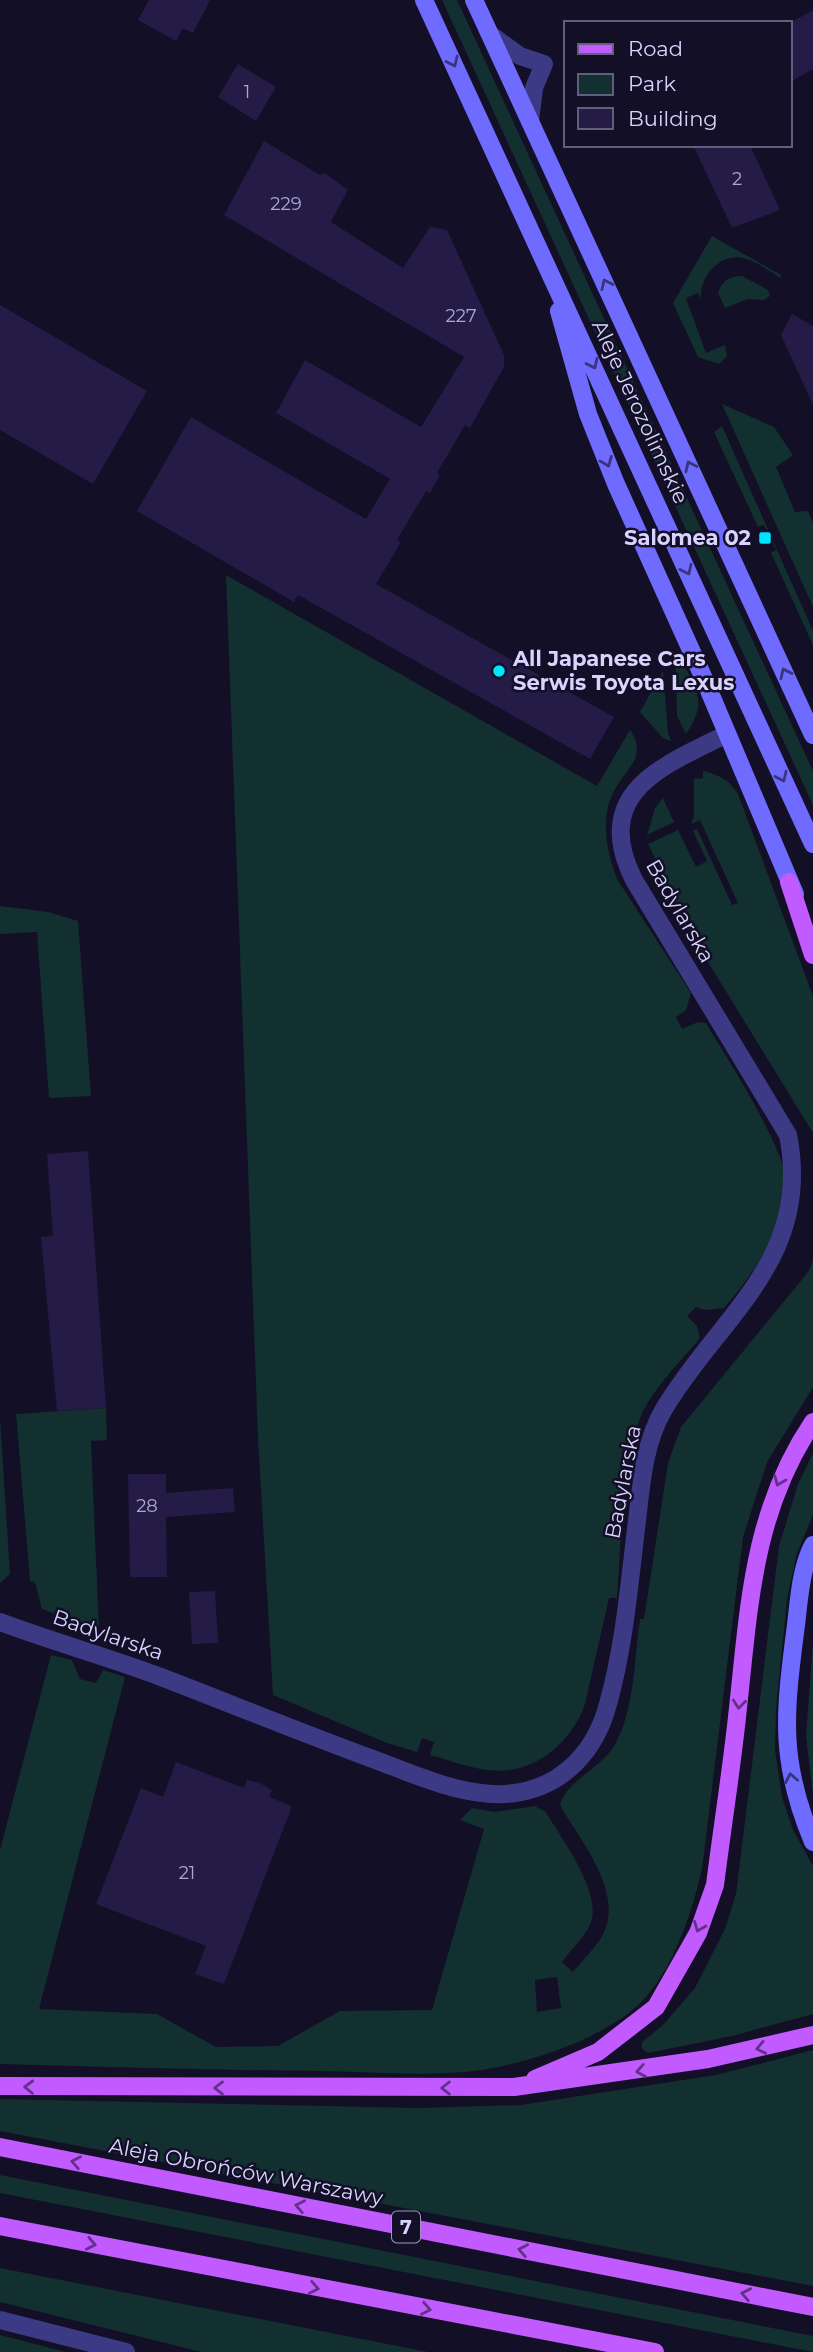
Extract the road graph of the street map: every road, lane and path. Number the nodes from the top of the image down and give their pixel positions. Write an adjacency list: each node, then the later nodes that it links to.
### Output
1 (424, 0): 5 (main road, Aleje Jerozolimskie, one-way to 5)
2 (474, 0): 3 (main road, Aleje Jerozolimskie)
3 (491, 36): 4 (main road, Aleje Jerozolimskie); 4 (street)
4 (530, 121): 7 (main road, Aleje Jerozolimskie, one-way to 4)
5 (544, 257): 6 (main road, one-way to 6); 8 (main road, Aleje Jerozolimskie, one-way to 8)
6 (727, 734): 9 (main road); 14 (street, Badylarska)
7 (813, 735)
8 (813, 844)
9 (789, 882): 10 (main road); 11 (main road)
10 (813, 927)
11 (813, 955)
12 (813, 1422): 18 (main road, one-way to 18)
13 (813, 1545): 15 (main road, one-way to 13)
14 (0, 1622)
15 (813, 1842)
16 (813, 2035): 18 (main road, one-way to 18)
17 (0, 2086): 18 (main road, one-way to 17)
18 (514, 2087)
19 (0, 2147): 21 (main road, Aleja Obrońców Warszawy / 7, one-way to 19)
20 (0, 2226): 24 (main road, one-way to 24)
21 (813, 2307)
22 (0, 2320): 23 (street)
23 (126, 2352)
24 (656, 2352)

